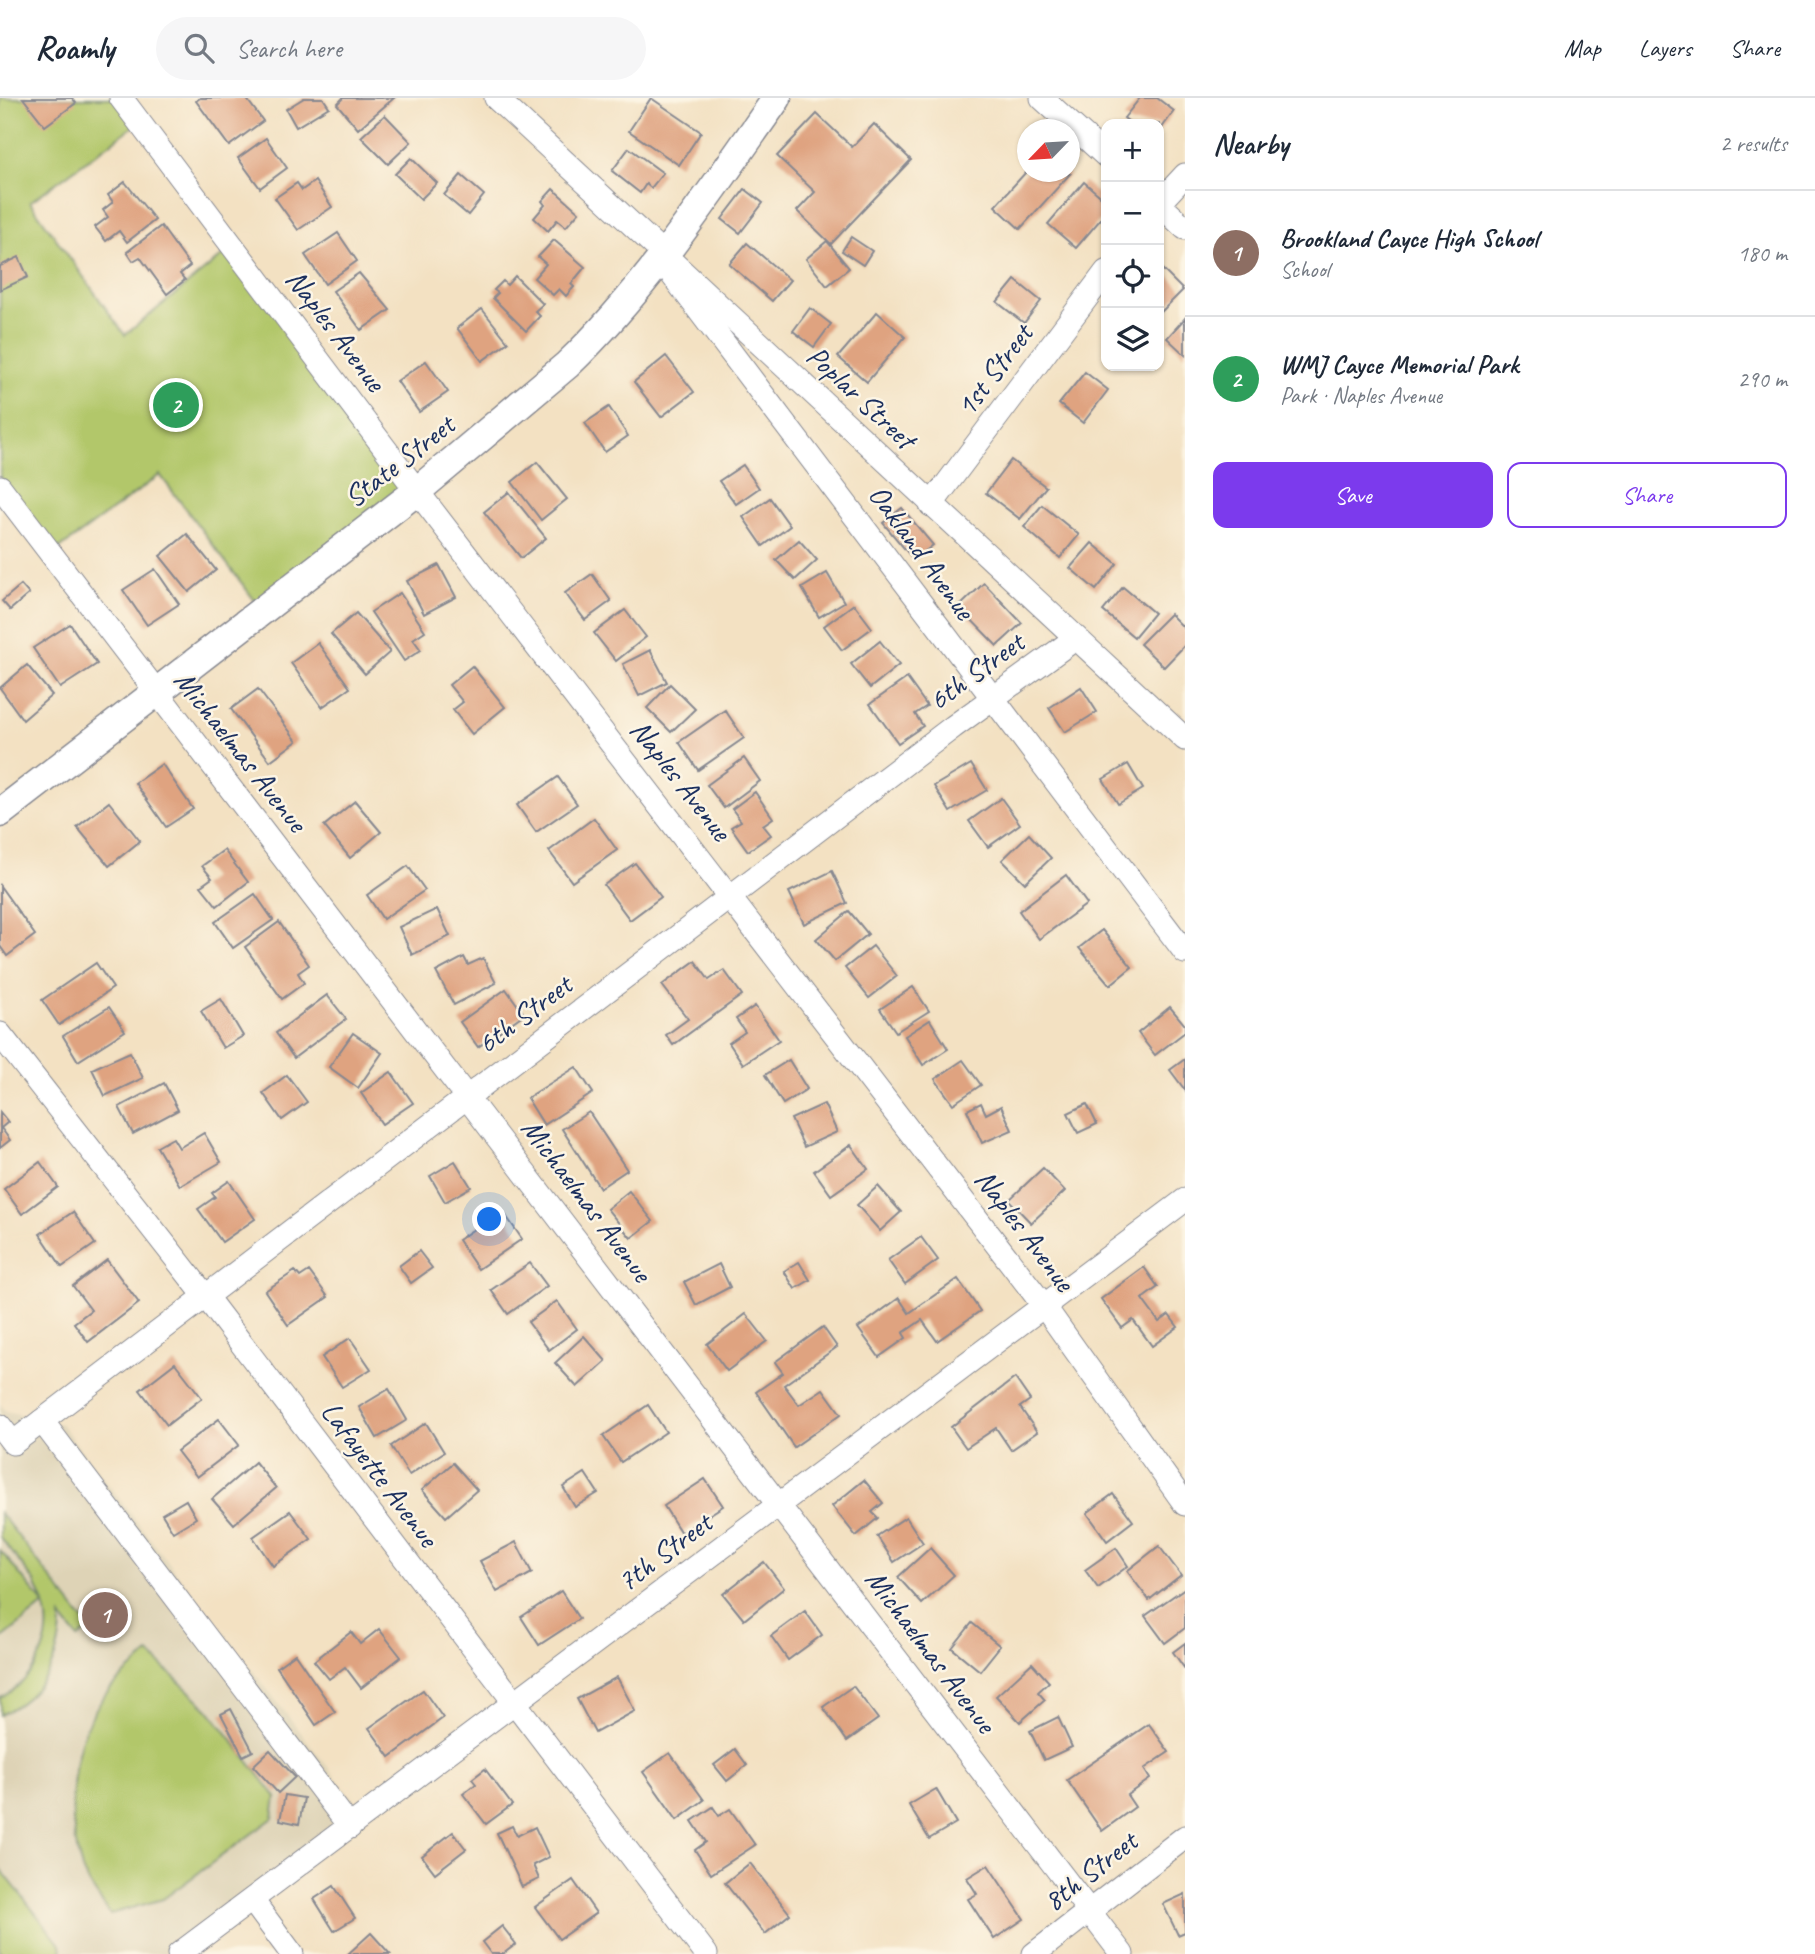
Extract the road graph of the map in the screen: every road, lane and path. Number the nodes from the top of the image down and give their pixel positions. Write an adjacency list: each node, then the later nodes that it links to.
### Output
1 (121, 98): 13 (street, Naples Avenue)
2 (496, 98): 10 (street, Poplar Street)
3 (777, 98): 10 (main road, State Street)
4 (1042, 98): 5 (street)
5 (1101, 151)
6 (1185, 175): 7 (street)
7 (1164, 198)
8 (1164, 208): 9 (street)
9 (1185, 228)
10 (662, 255): 13 (main road, State Street); 14 (street, Poplar Street); 17 (street, Oakland Avenue)
11 (1101, 279): 14 (street, 1st Street)
12 (0, 487): 16 (street, Michaelmas Avenue)
13 (417, 491): 16 (main road, State Street); 20 (street, Naples Avenue)
14 (931, 505): 15 (street, Poplar Street)
15 (1076, 638): 17 (street, 6th Street); 18 (street, Poplar Street)
16 (155, 692): 19 (main road, State Street); 23 (street, Michaelmas Avenue)
17 (991, 698): 20 (street, 6th Street); 21 (street, Oakland Avenue)
18 (1185, 739)
19 (0, 813)
20 (731, 896): 23 (street, 6th Street); 26 (street, Naples Avenue)
21 (1185, 952)
22 (0, 1034): 25 (street, Lafayette Avenue)
23 (468, 1097): 25 (street, 6th Street); 30 (street, Michaelmas Avenue)
24 (1185, 1200): 26 (street, 7th Street)
25 (206, 1297): 27 (street, 6th Street); 31 (street, Lafayette Avenue)
26 (1044, 1306): 29 (street, Naples Avenue); 30 (street, 7th Street)
27 (42, 1421): 28 (street, 6th Street); 32 (street)
28 (6, 1435)
29 (1185, 1504)
30 (780, 1505): 31 (street, 7th Street); 35 (street, Michaelmas Avenue)
31 (515, 1703): 32 (street, 7th Street); 38 (street, Lafayette Avenue)
32 (350, 1827): 34 (street, 7th Street)
33 (1185, 1837): 35 (street, 8th Street)
34 (252, 1900): 36 (street, 7th Street); 37 (street)
35 (1090, 1912): 39 (street, 8th Street); 40 (street, Michaelmas Avenue)
36 (179, 1954)
37 (292, 1954)
38 (706, 1954)
39 (1034, 1954)
40 (1122, 1954)

